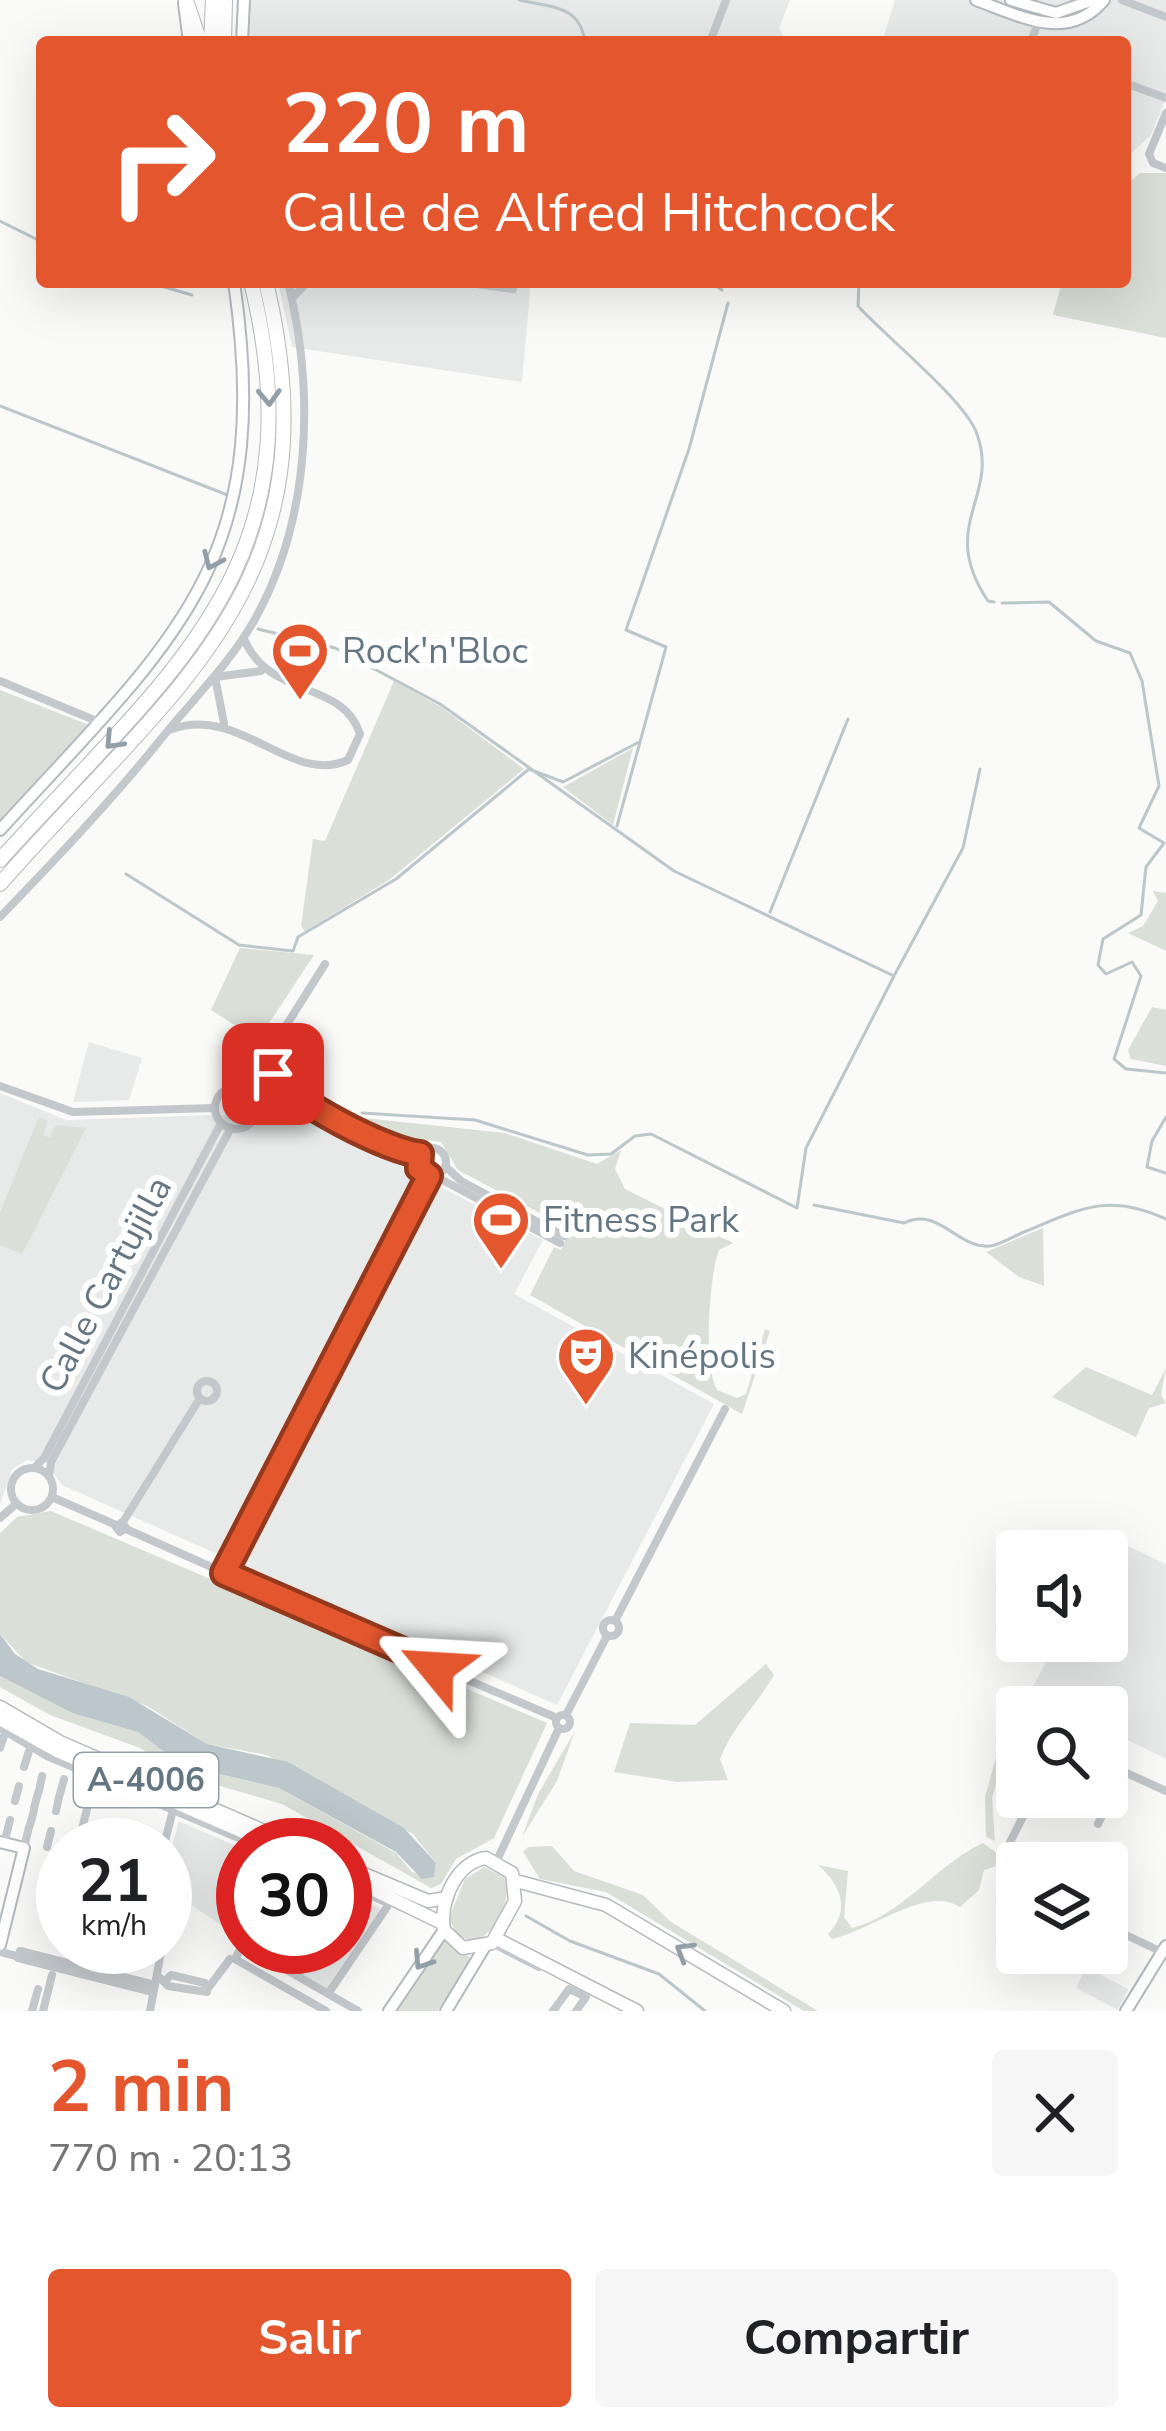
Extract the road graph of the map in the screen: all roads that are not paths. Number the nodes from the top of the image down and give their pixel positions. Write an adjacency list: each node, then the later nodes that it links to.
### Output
1 (185, 0): 13 (street); 14 (highway)
2 (213, 0): 15 (highway)
3 (225, 0): 16 (highway)
4 (244, 0): 17 (street)
5 (726, 0): 18 (street)
6 (976, 0): 12 (street)
7 (1011, 0): 8 (street)
8 (1093, 0)
9 (1104, 0): 12 (street)
10 (1122, 0): 11 (street)
11 (1166, 17)
12 (1038, 22): 19 (street)
13 (188, 36)
14 (198, 36)
15 (212, 36)
16 (224, 36)
17 (242, 36)
18 (712, 36)
19 (1033, 36)
20 (1131, 85): 21 (street)
21 (1166, 98)
22 (1166, 113): 23 (street)
23 (1166, 167)
24 (235, 288): 32 (street, one-way to 32)
25 (252, 288): 36 (highway, one-way to 36)
26 (271, 288): 37 (highway)
27 (290, 290): 28 (street)
28 (244, 637): 29 (street); 30 (street)
29 (262, 670): 30 (street); 33 (street)
30 (215, 676): 33 (street); 34 (street)
31 (0, 681): 32 (street)
32 (99, 722): 35 (street)
33 (224, 724): 34 (street)
34 (167, 731): 38 (street)
35 (0, 830)
36 (0, 860)
37 (0, 884)
38 (0, 917)
39 (325, 964): 40 (street)
40 (266, 1059): 42 (street); 44 (street)
41 (0, 1086): 45 (street)
42 (246, 1089): 43 (street); 45 (street)
43 (255, 1099): 44 (street); 46 (street)
44 (304, 1101): 48 (street)
45 (215, 1108): 47 (street)
46 (257, 1112): 47 (street); 50 (street)
47 (226, 1125): 55 (street, Calle Cartujilla); 56 (street, Calle Cartujilla)
48 (420, 1154): 49 (street); 50 (street)
49 (446, 1167): 50 (street); 51 (street)
50 (426, 1173): 51 (street); 61 (street)
51 (552, 1234): 52 (street)
52 (562, 1239)
53 (200, 1398): 60 (street)
54 (725, 1409): 64 (street)
55 (34, 1468): 56 (street); 58 (street)
56 (49, 1477): 57 (street)
57 (52, 1497): 58 (street); 60 (street)
58 (16, 1504): 59 (street)
59 (0, 1518)
60 (122, 1526): 61 (street)
61 (220, 1571): 64 (street)
62 (0, 1707): 77 (main road, A-4006)
63 (0, 1718): 79 (main road, A-4006)
64 (560, 1721): 84 (street)
65 (2, 1732): 66 (street); 73 (street)
66 (0, 1748)
67 (28, 1750): 82 (street)
68 (46, 1760): 83 (street)
69 (1128, 1774): 72 (street)
70 (65, 1775): 74 (street)
71 (94, 1781): 75 (street)
72 (1166, 1791)
73 (172, 1810): 76 (street); 81 (street)
74 (55, 1818)
75 (85, 1818)
76 (170, 1818)
77 (234, 1818)
78 (1101, 1818): 80 (street)
79 (216, 1820)
80 (1098, 1824)
81 (216, 1829)
82 (3, 1839): 83 (street)
83 (24, 1848): 93 (street)
84 (497, 1860): 86 (main road); 88 (main road)
85 (372, 1877): 88 (main road)
86 (516, 1881): 92 (main road); 114 (main road, one-way to 86)
87 (372, 1892): 90 (main road)
88 (447, 1898): 90 (main road)
89 (387, 1907): 102 (street)
90 (441, 1924): 92 (main road); 108 (street, one-way to 108)
91 (1128, 1934): 94 (street)
92 (491, 1943): 109 (street); 112 (street); 113 (main road)
93 (0, 1949): 100 (street)
94 (1164, 1949): 115 (street)
95 (158, 1974): 100 (street)
96 (218, 1974): 100 (street)
97 (261, 1974): 106 (street)
98 (293, 1974): 102 (street)
99 (52, 1975): 104 (street)
100 (156, 1983): 105 (street)
101 (38, 1989): 103 (street)
102 (328, 1994): 107 (street)
103 (32, 2011)
104 (43, 2011)
105 (150, 2011)
106 (326, 2011)
107 (358, 2011)
108 (389, 2011)
109 (446, 2011)
110 (553, 2011): 111 (street)
111 (576, 2011)
112 (624, 2011)
113 (637, 2011)
114 (784, 2011)
115 (1126, 2011)

